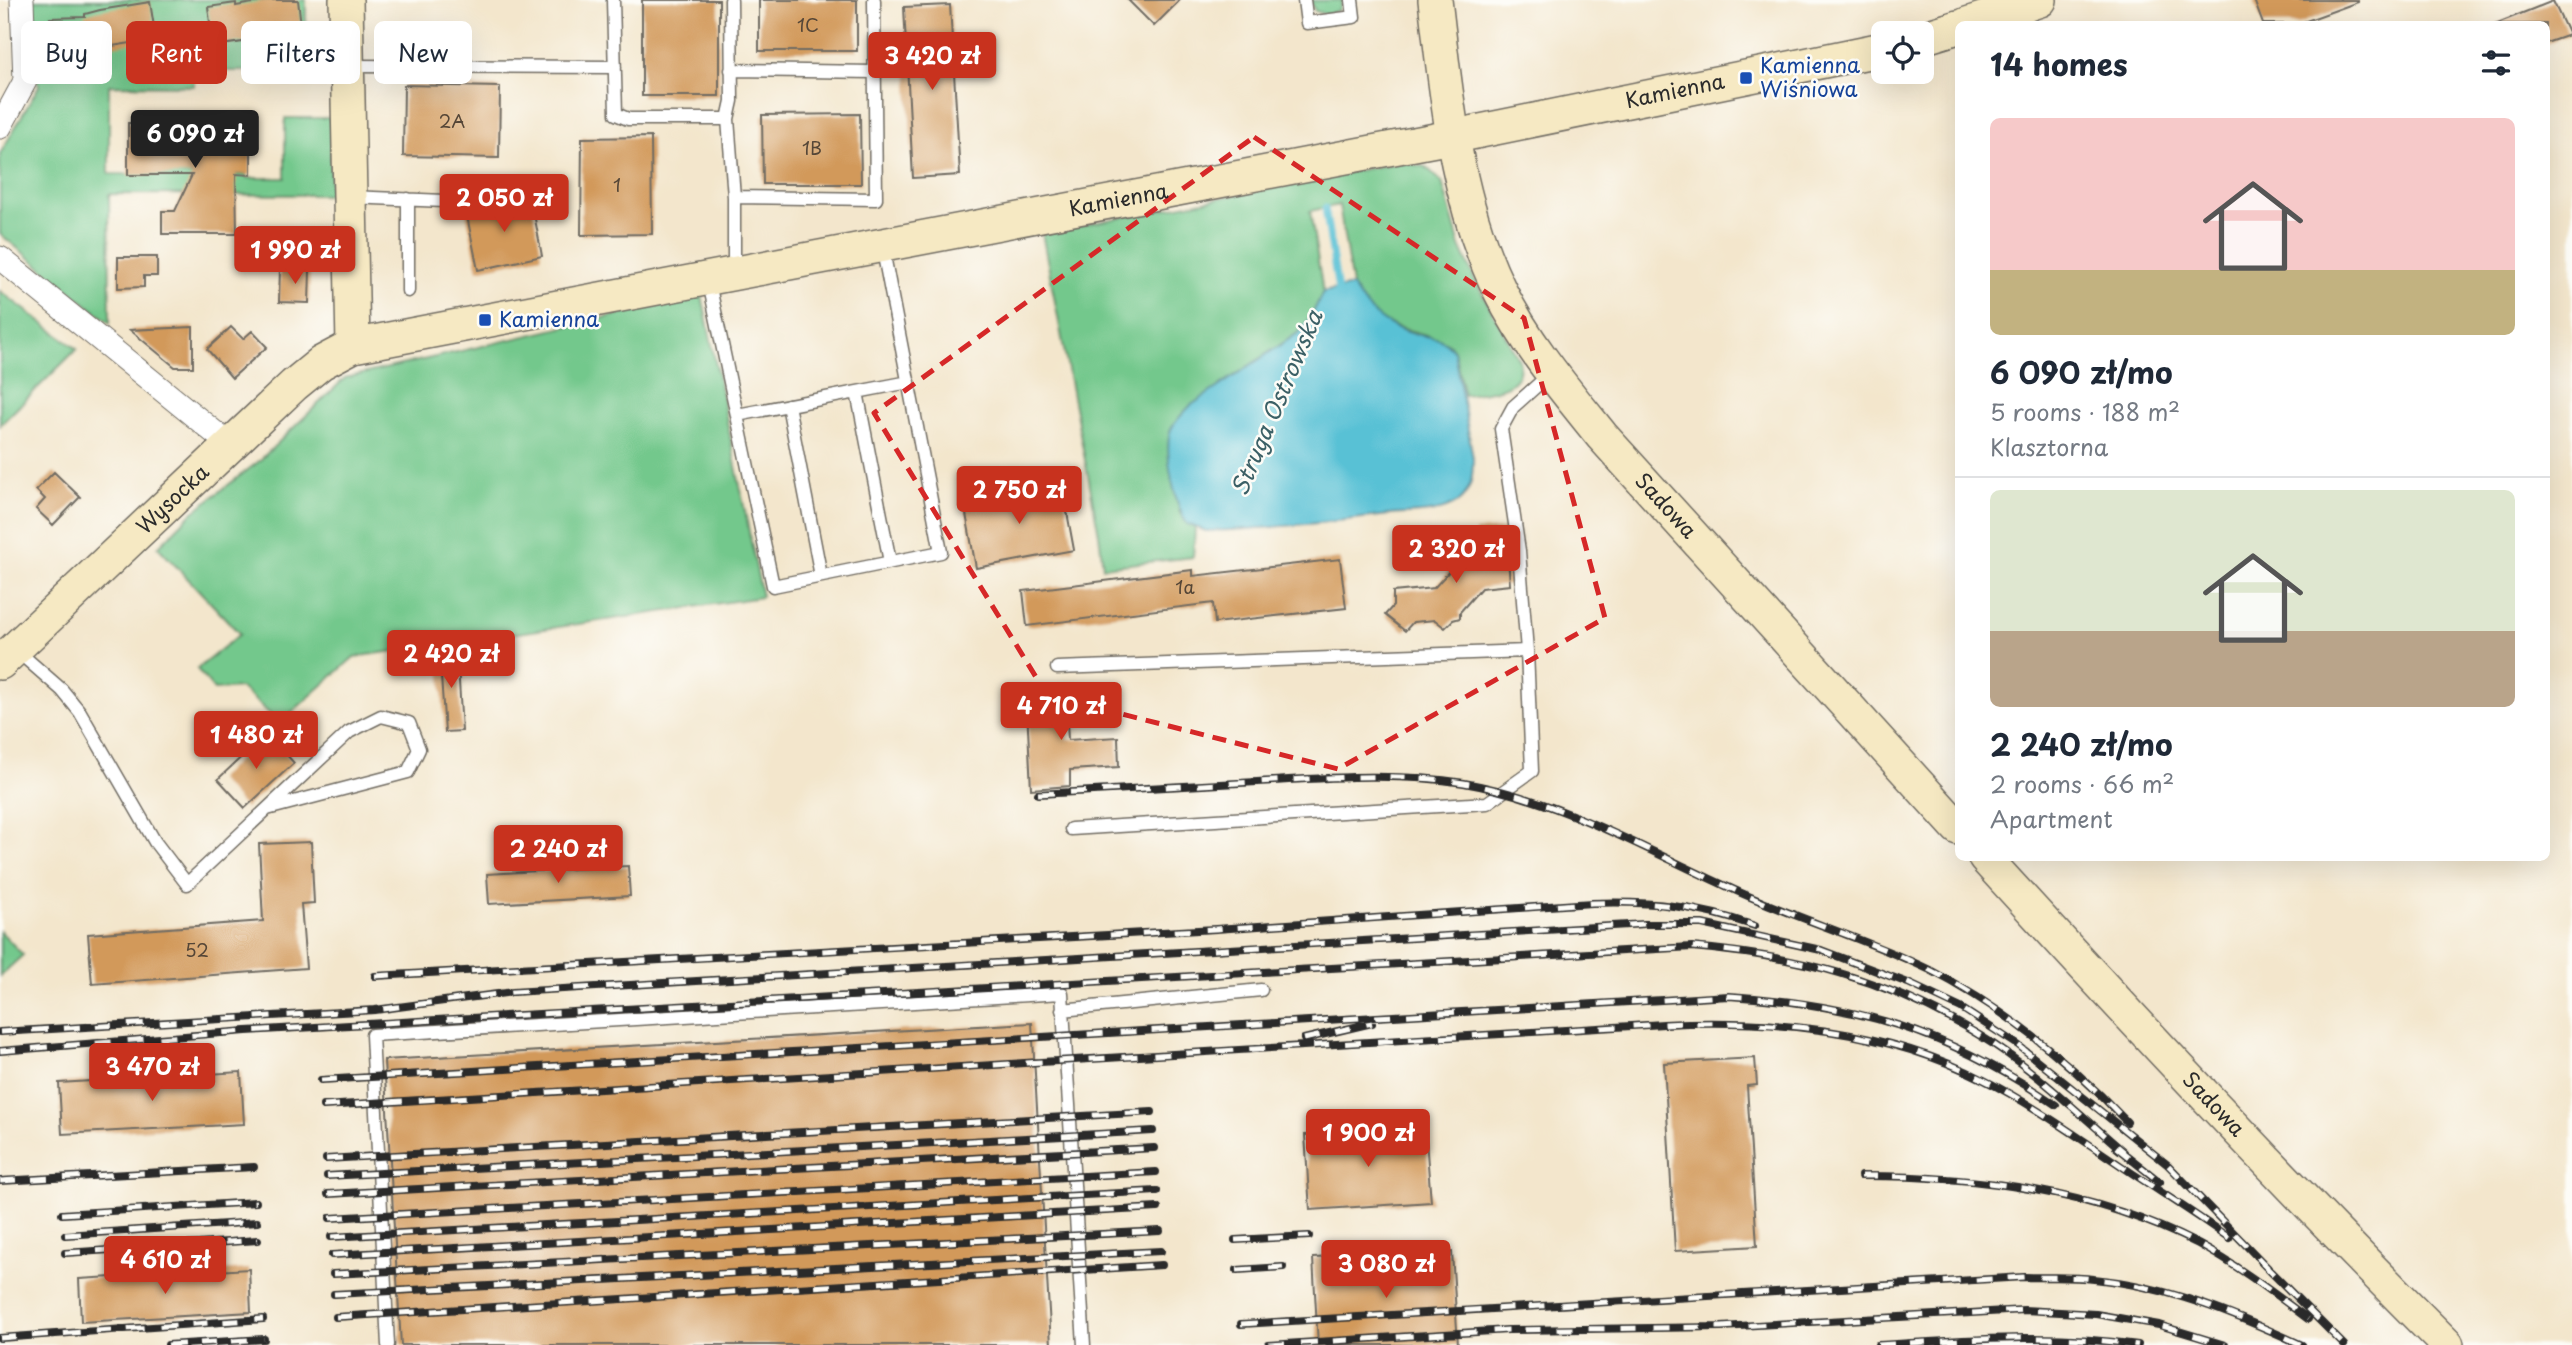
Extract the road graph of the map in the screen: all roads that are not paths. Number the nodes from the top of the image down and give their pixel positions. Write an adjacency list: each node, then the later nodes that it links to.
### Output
1 (22, 0): 21 (street)
2 (346, 0): 10 (street)
3 (613, 0): 16 (lane)
4 (731, 0): 17 (lane)
5 (874, 0): 18 (lane)
6 (1304, 0): 7 (lane)
7 (1352, 0)
8 (1435, 0): 22 (street, Sadowa)
9 (2040, 0): 11 (street)
10 (347, 21)
11 (1976, 21)
12 (1955, 28): 13 (street)
13 (1934, 34)
14 (1871, 51): 22 (street, Kamienna)
15 (360, 66): 16 (lane)
16 (615, 67): 20 (lane)
17 (731, 70): 18 (lane); 20 (lane)
18 (874, 72): 25 (lane)
19 (348, 84): 24 (street)
20 (729, 120): 25 (lane)
21 (0, 127)
22 (1451, 137): 27 (street, Kamienna); 32 (street, Sadowa)
23 (523, 185): 26 (lane)
24 (349, 197): 26 (lane); 31 (street)
25 (734, 197): 29 (lane)
26 (408, 199): 30 (lane)
27 (882, 245): 29 (street, Kamienna); 33 (lane)
28 (0, 258): 37 (street)
29 (721, 276): 31 (street, Kamienna); 36 (lane)
30 (408, 291)
31 (353, 346): 37 (street, Wysocka)
32 (1552, 373): 40 (lane); 44 (street, Sadowa)
33 (909, 382): 34 (lane); 38 (lane)
34 (857, 392): 35 (lane); 38 (lane)
35 (788, 405): 36 (lane); 39 (lane)
36 (737, 415): 39 (lane)
37 (230, 445): 41 (street, Wysocka)
38 (890, 562): 39 (lane)
39 (821, 576)
40 (1527, 651): 42 (lane); 45 (lane)
41 (7, 656): 43 (lane)
42 (1057, 668)
43 (267, 809): 43 (lane)
44 (1955, 825)
45 (1071, 830)
46 (1988, 861): 51 (street, Sadowa)
47 (1261, 990): 48 (lane)
48 (1062, 1010): 49 (lane); 50 (lane)
49 (388, 1345)
50 (1084, 1345)
51 (2447, 1345)

